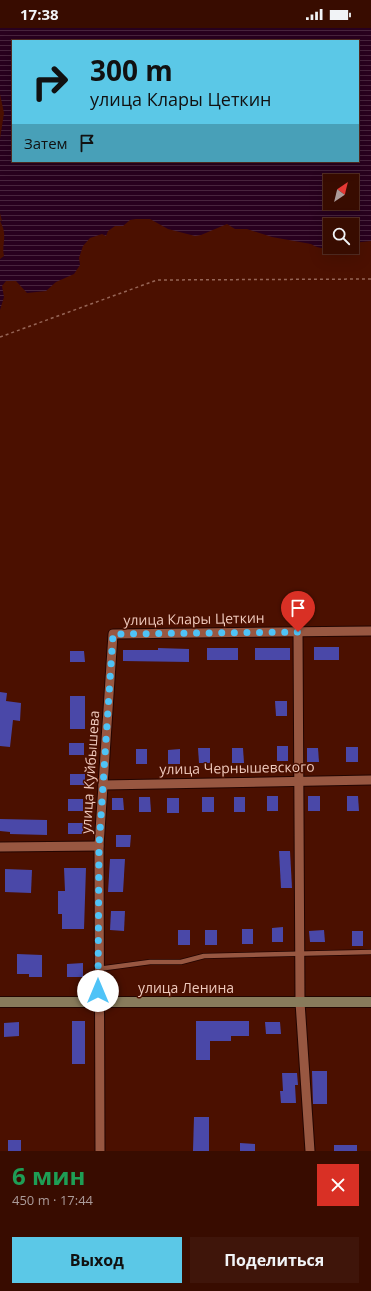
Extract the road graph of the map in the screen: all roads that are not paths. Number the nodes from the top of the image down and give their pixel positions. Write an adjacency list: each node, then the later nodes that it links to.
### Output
1 (371, 630): 2 (street, улица Клары Цеткин)
2 (298, 632): 3 (street, улица Клары Цеткин); 4 (street)
3 (113, 634): 6 (street, улица Куйбышева)
4 (298, 780): 5 (street, улица Чернышевского); 6 (street, улица Чернышевского); 9 (street)
5 (371, 780)
6 (103, 785): 7 (street, улица Куйбышева)
7 (99, 846): 8 (street); 11 (street, улица Куйбышева)
8 (0, 847)
9 (299, 952): 10 (lane); 11 (lane); 14 (street)
10 (371, 952)
11 (98, 969): 12 (street, улица Куйбышева)
12 (98, 1001): 13 (main road, улица Ленина); 14 (main road, улица Ленина); 16 (street, улица Куйбышева)
13 (0, 1002)
14 (300, 1002): 15 (main road, улица Ленина); 17 (street)
15 (371, 1002)
16 (100, 1151)
17 (310, 1151)

